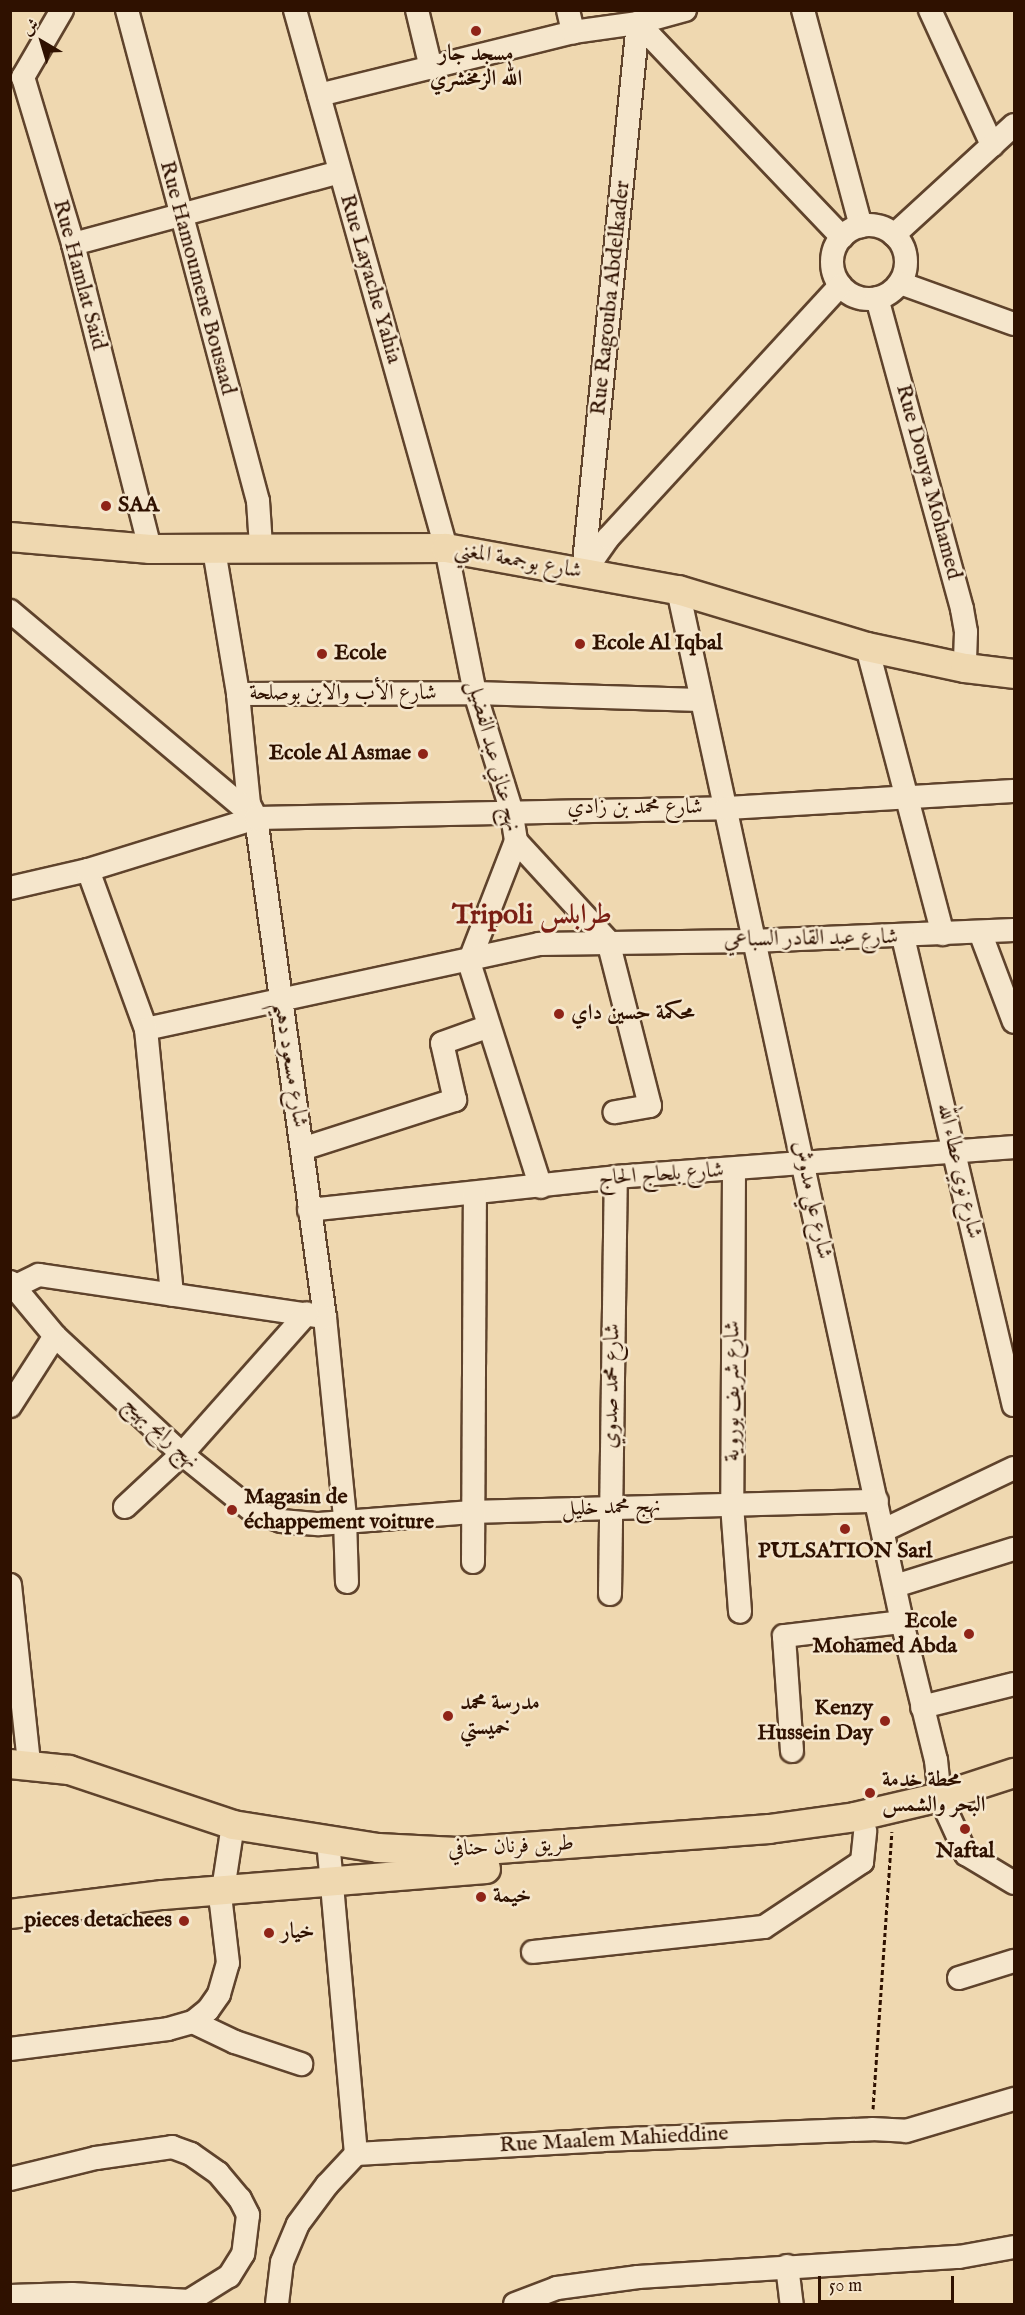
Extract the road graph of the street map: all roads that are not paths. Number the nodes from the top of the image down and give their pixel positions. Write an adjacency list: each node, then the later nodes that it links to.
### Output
1 (62, 10): 18 (street, Rue Hamlat Saïd)
2 (127, 10): 15 (street, Rue Hamoumene Bousaad)
3 (295, 10): 11 (street, Rue Layache Yahia)
4 (417, 10): 10 (street)
5 (685, 10): 9 (street)
6 (803, 10): 16 (street)
7 (930, 10): 13 (street)
8 (571, 21): 9 (street); 10 (street)
9 (638, 23): 16 (street); 28 (street, Rue Ragouba Abdelkader)
10 (431, 68): 11 (street)
11 (319, 95): 14 (street, Rue Layache Yahia)
12 (1014, 125): 13 (street)
13 (996, 151): 17 (street)
14 (339, 172): 15 (street); 25 (street, Rue Layache Yahia)
15 (181, 217): 18 (street); 24 (street, Rue Hamoumene Bousaad)
16 (852, 231): 17 (street); 20 (street)
17 (894, 235): 19 (street)
18 (73, 244): 26 (street, Rue Hamlat Saïd)
19 (900, 283): 21 (street); 22 (street)
20 (840, 286): 21 (street); 28 (street)
21 (877, 298): 32 (street, Rue Douya Mohamed)
22 (1014, 324)
23 (10, 537): 26 (main road, شارع بوجمعة المغني)
24 (261, 546): 25 (main road, شارع بوجمعة المغني); 27 (main road, شارع بوجمعة المغني)
25 (446, 548): 28 (main road, شارع بوجمعة المغني); 34 (street, نهج عناني عبد الفضيل)
26 (150, 549): 27 (main road, شارع بوجمعة المغني)
27 (214, 550): 35 (street, شارع مسعود دهيم)
28 (583, 573): 29 (main road, شارع بوجمعة المغني)
29 (678, 590): 31 (main road, شارع بوجمعة المغني); 36 (street, شارع علي مدوش)
30 (10, 611): 41 (street)
31 (867, 646): 32 (main road, شارع بوجمعة المغني); 38 (street)
32 (965, 668): 33 (main road, شارع بوجمعة المغني)
33 (1014, 674)
34 (475, 693): 35 (street, شارع الأب والابن بوصلحة); 36 (street, شارع الأب والابن بوصلحة); 40 (street, نهج عناني عبد الفضيل)
35 (238, 694): 41 (street, شارع مسعود دهيم)
36 (700, 699): 39 (street, شارع علي مدوش)
37 (1014, 791): 38 (street, شارع محمد بن زادي)
38 (907, 798): 39 (street, شارع محمد بن زادي); 47 (street)
39 (726, 807): 40 (street, شارع محمد بن زادي); 50 (street, شارع علي مدوش)
40 (511, 809): 41 (street, شارع محمد بن زادي); 42 (street, نهج عناني عبد الفضيل)
41 (256, 818): 43 (street, شارع محمد بن زادي); 52 (street, شارع مسعود دهيم)
42 (516, 841): 49 (street); 51 (street, نهج عناني عبد الفضيل)
43 (88, 870): 44 (street, شارع محمد بن زادي); 55 (street)
44 (10, 888)
45 (1014, 930): 46 (street, شارع عبد القادر السباعي)
46 (980, 932): 47 (street, شارع عبد القادر السباعي); 53 (street)
47 (943, 934): 48 (street, شارع عبد القادر السباعي)
48 (903, 937): 50 (street, شارع عبد القادر السباعي); 59 (street, شارع نوي عطاء الله)
49 (608, 941): 50 (street, شارع عبد القادر السباعي); 51 (street, شارع عبد القادر السباعي); 56 (street)
50 (753, 941): 60 (street, شارع علي مدوش)
51 (469, 962): 52 (street, شارع عبد القادر السباعي); 54 (street)
52 (280, 1002): 55 (street, شارع عبد القادر السباعي); 58 (street, شارع مسعود دهيم)
53 (1014, 1022)
54 (486, 1027): 58 (street); 63 (street)
55 (146, 1029): 67 (street)
56 (615, 1112)
57 (1014, 1147): 59 (street, شارع بلحاج الحاج)
58 (302, 1149): 65 (street, شارع مسعود دهيم)
59 (954, 1149): 60 (street, شارع بلحاج الحاج); 70 (street, شارع نوي عطاء الله)
60 (805, 1165): 61 (street, شارع بلحاج الحاج); 74 (street, شارع علي مدوش)
61 (734, 1170): 62 (street, شارع بلحاج الحاج); 75 (street, شارع شريف بوروية)
62 (616, 1177): 63 (street, شارع بلحاج الحاج); 77 (street, شارع محمد صدوي)
63 (541, 1186): 64 (street, شارع بلحاج الحاج)
64 (475, 1193): 65 (street, شارع بلحاج الحاج); 78 (street)
65 (309, 1210): 68 (street, شارع مسعود دهيم)
66 (11, 1286): 67 (street); 69 (street, نهج رابح بهيج)
67 (172, 1295): 68 (street)
68 (316, 1315): 72 (street); 79 (street, شارع مسعود دهيم)
69 (56, 1336): 71 (street); 72 (street, نهج رابح بهيج)
70 (1014, 1405)
71 (10, 1406)
72 (182, 1455): 76 (street); 79 (street, نهج رابح بهيج)
73 (1014, 1468): 80 (street)
74 (877, 1501): 75 (street, نهج محمد خليل); 80 (street, شارع علي مدوش)
75 (732, 1505): 77 (street, نهج محمد خليل); 87 (street, شارع شريف بوروية)
76 (125, 1508)
77 (610, 1509): 78 (street, نهج محمد خليل); 86 (street, شارع محمد صدوي)
78 (472, 1512): 79 (street, نهج محمد خليل); 82 (street)
79 (345, 1519): 83 (street, شارع مسعود دهيم)
80 (884, 1530): 85 (street, شارع علي مدوش)
81 (1014, 1549): 85 (street)
82 (473, 1562)
83 (347, 1582)
84 (10, 1585): 92 (street)
85 (895, 1586): 88 (street, شارع علي مدوش)
86 (610, 1594)
87 (740, 1612)
88 (902, 1622): 90 (street, شارع علي مدوش); 91 (street)
89 (1014, 1684): 90 (street)
90 (922, 1707): 95 (street, شارع علي مدوش)
91 (792, 1751)
92 (20, 1764): 96 (main road, طريق فرنان حنافي)
93 (1014, 1773): 95 (main road, طريق فرنان حنافي)
94 (1014, 1791): 95 (main road, طريق فرنان حنافي)
95 (942, 1804): 97 (main road, طريق فرنان حنافي); 98 (main road, طريق فرنان حنافي); 99 (street, شارع علي مدوش)
96 (233, 1825): 98 (main road, طريق فرنان حنافي); 102 (street)
97 (865, 1831): 100 (main road, طريق فرنان حنافي); 104 (street)
98 (328, 1839): 100 (street)
99 (1004, 1868): 101 (street, شارع علي مدوش)
100 (331, 1880): 102 (main road, طريق فرنان حنافي); 111 (street)
101 (1014, 1883)
102 (222, 1890): 103 (main road, طريق فرنان حنافي); 107 (street)
103 (10, 1914)
104 (533, 1952)
105 (1014, 1961): 106 (street)
106 (959, 1978)
107 (193, 2022): 108 (street); 109 (street)
108 (10, 2049)
109 (301, 2064)
110 (1014, 2099): 111 (street, Rue Maalem Mahieddine)
111 (356, 2154): 116 (street)
112 (10, 2179): 115 (street)
113 (1014, 2247): 114 (street)
114 (787, 2266): 117 (street); 118 (street)
115 (10, 2296)
116 (277, 2304)
117 (515, 2304)
118 (792, 2304)

